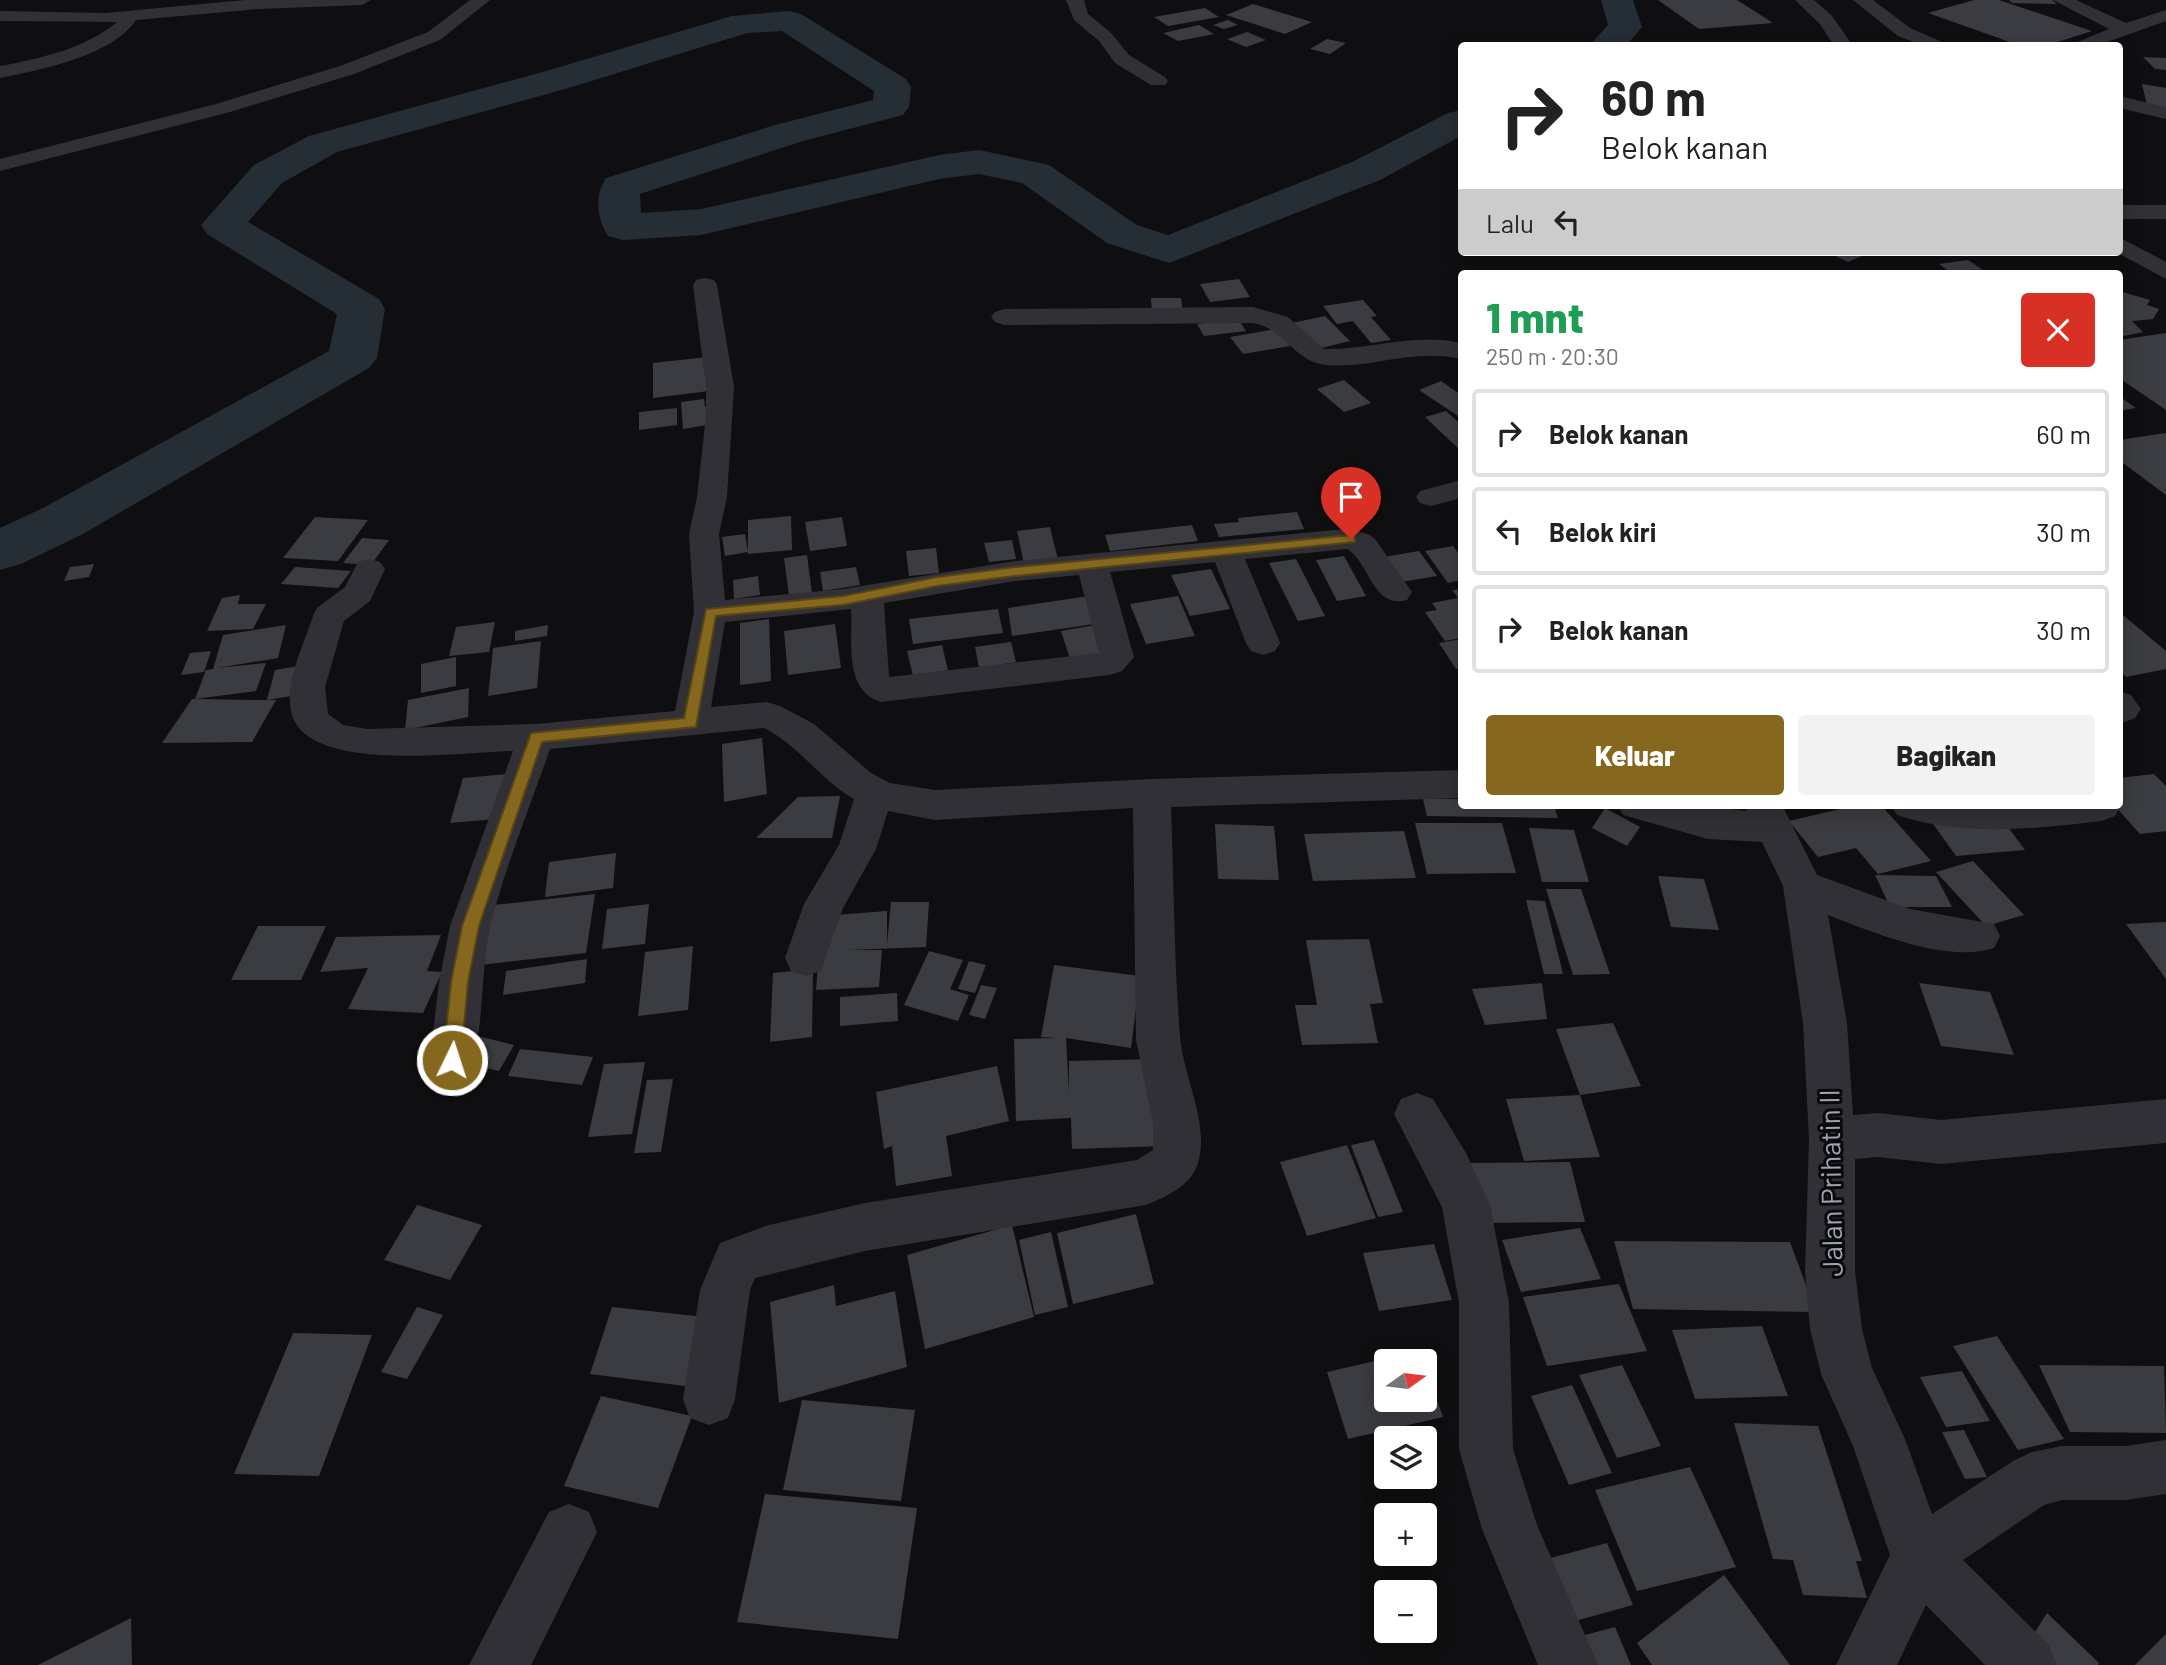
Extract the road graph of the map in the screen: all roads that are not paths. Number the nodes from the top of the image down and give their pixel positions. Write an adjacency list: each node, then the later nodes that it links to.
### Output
1 (62, 0): 11 (street)
2 (362, 0): 10 (street)
3 (481, 0): 20 (street)
4 (1075, 0): 17 (street)
5 (1804, 0): 13 (street)
6 (1862, 0): 14 (street)
7 (2062, 0): 12 (street)
8 (2166, 15): 12 (street)
9 (0, 16): 11 (street)
10 (129, 16): 11 (street); 16 (street)
11 (35, 17)
12 (2124, 29): 15 (street)
13 (1841, 42)
14 (1931, 42)
15 (2088, 42)
16 (0, 72)
17 (1158, 81)
18 (2123, 103): 19 (street)
19 (2166, 113)
20 (0, 164)
21 (2123, 212): 22 (street)
22 (2166, 212)
23 (2123, 246): 24 (street)
24 (2166, 272)
25 (705, 285): 35 (street)
26 (1004, 317): 27 (street)
27 (1458, 350)
28 (1458, 490): 29 (street)
29 (1431, 497)
30 (1227, 552): 31 (street); 33 (street); 36 (street)
31 (1093, 566): 34 (street); 34 (street)
32 (369, 569): 38 (street)
33 (1396, 592)
34 (867, 596): 35 (street)
35 (710, 612): 37 (street)
36 (1264, 643)
37 (691, 723): 38 (street); 40 (street)
38 (536, 737): 49 (street)
39 (1458, 784): 41 (street)
40 (875, 792): 41 (street); 48 (street)
41 (1152, 793): 53 (street)
42 (1651, 809): 45 (street)
43 (1937, 809): 44 (street)
44 (2079, 809)
45 (1769, 816): 46 (street, Jalan Prihatin II)
46 (1803, 886): 47 (street); 52 (street, Jalan Prihatin II)
47 (1979, 936)
48 (806, 958)
49 (452, 1060)
50 (1417, 1114): 58 (street)
51 (2166, 1121): 52 (street)
52 (1832, 1139): 56 (street, Jalan Prihatin II)
53 (709, 1399)
54 (2166, 1467): 56 (street)
55 (569, 1532): 57 (street)
56 (1919, 1557): 59 (street); 60 (street)
57 (499, 1665)
58 (1568, 1665)
59 (1866, 1665)
60 (2027, 1665)

